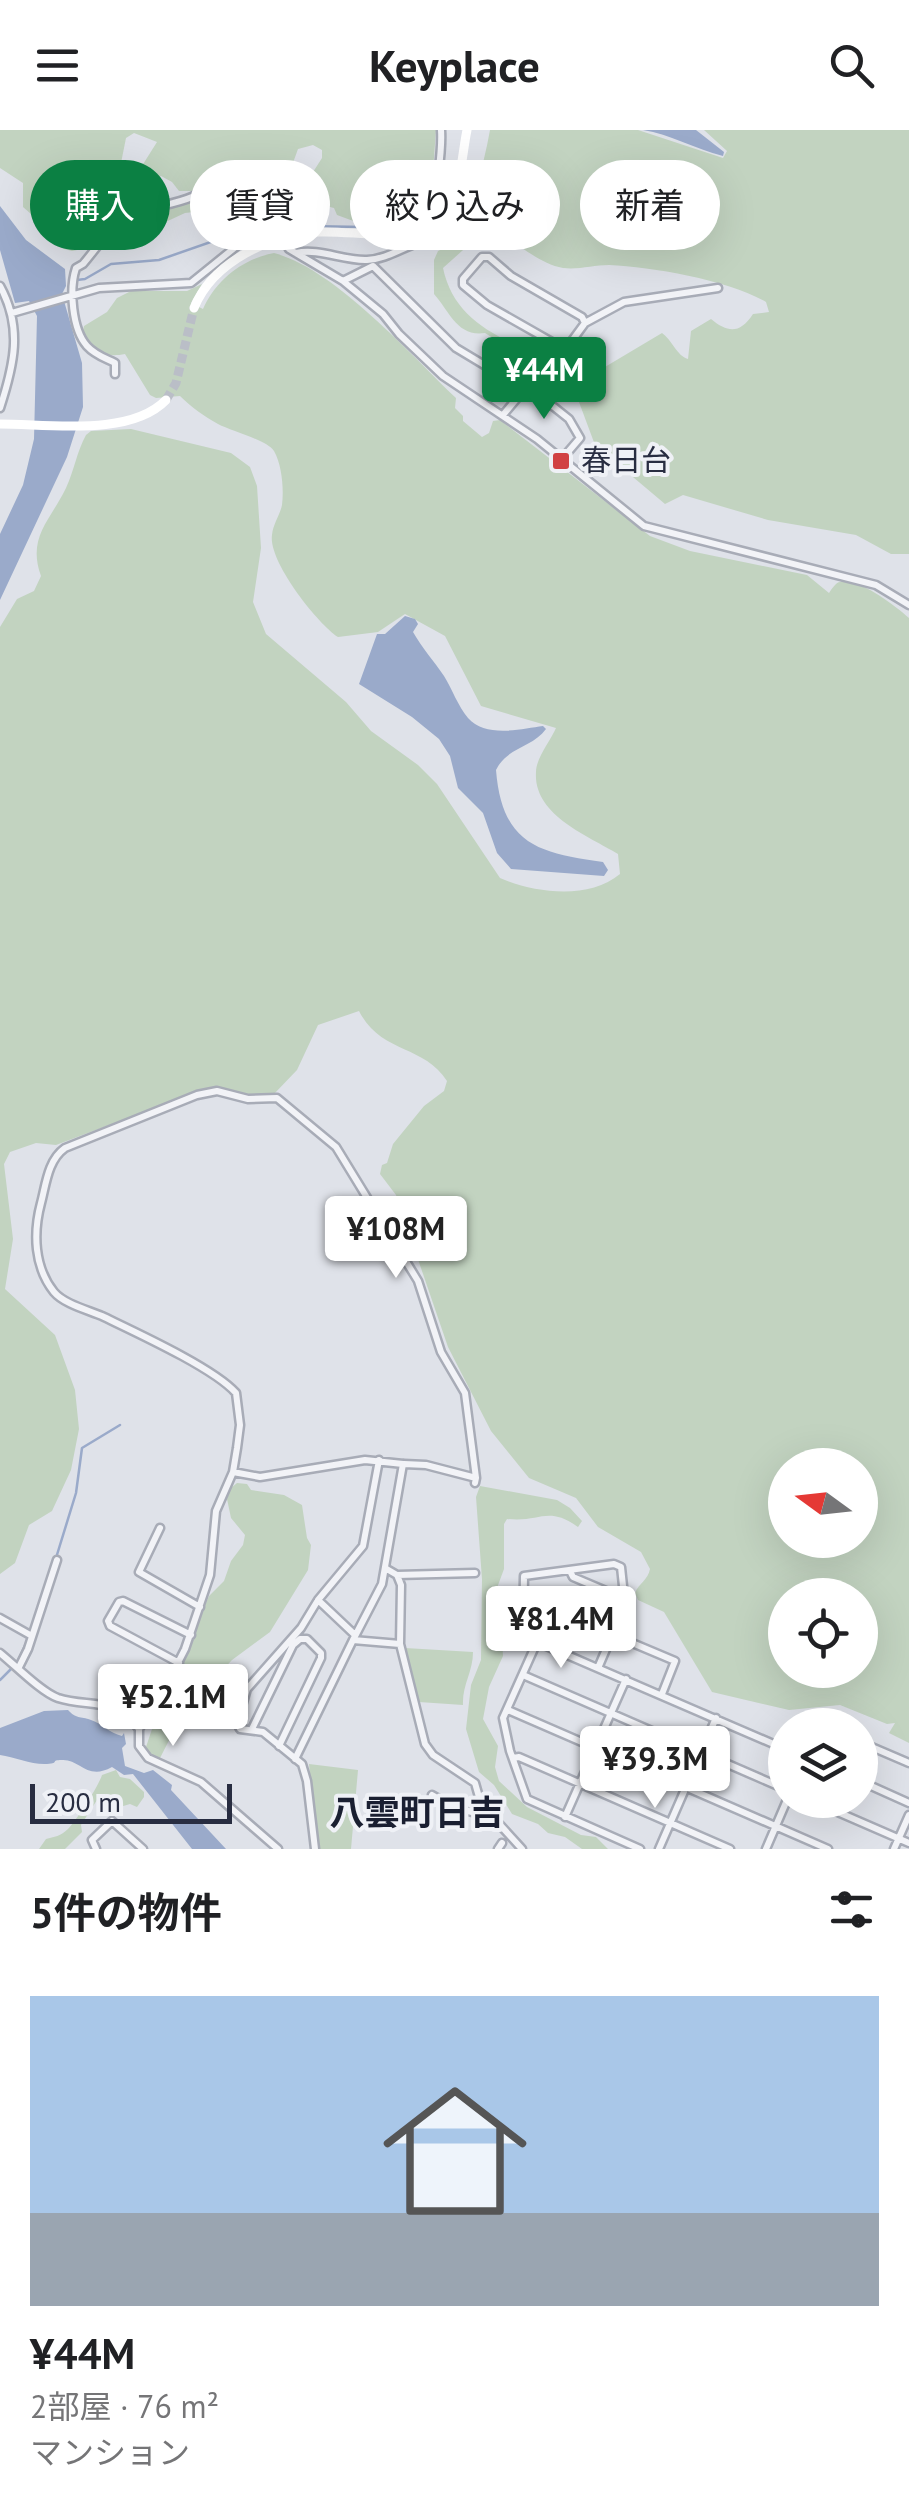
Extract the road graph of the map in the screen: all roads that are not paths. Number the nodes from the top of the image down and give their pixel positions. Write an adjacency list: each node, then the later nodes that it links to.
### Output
1 (441, 130): 3 (street)
2 (467, 130): 4 (street)
3 (442, 160)
4 (461, 160)
5 (190, 197): 15 (street)
6 (233, 250): 15 (street)
7 (260, 250): 16 (street)
8 (292, 250): 10 (street)
9 (399, 250): 11 (street)
10 (294, 253): 11 (street); 12 (street)
11 (370, 263): 12 (street); 23 (street)
12 (343, 281): 26 (street)
13 (0, 286): 17 (street)
14 (718, 288): 18 (street)
15 (72, 297): 17 (street); 22 (street)
16 (194, 308)
17 (15, 313): 21 (street)
18 (584, 323): 19 (street); 19 (street)
19 (563, 353): 23 (street)
20 (0, 369): 21 (street)
21 (12, 371): 25 (street)
22 (115, 374)
23 (526, 388): 26 (street); 28 (street)
24 (166, 400): 27 (street)
25 (0, 408)
26 (503, 415): 28 (street)
27 (0, 424)
28 (562, 460): 29 (street)
29 (909, 605)
30 (380, 1460): 31 (street); 32 (street); 41 (street)
31 (403, 1464): 32 (street); 35 (street)
32 (233, 1472): 42 (street)
33 (160, 1528): 42 (street)
34 (57, 1560): 46 (street)
35 (385, 1568): 38 (street); 47 (street)
36 (570, 1570): 39 (street); 40 (street); 40 (street)
37 (476, 1574): 38 (street)
38 (397, 1575): 49 (street)
39 (523, 1597): 44 (street); 48 (street)
40 (626, 1599): 44 (street)
41 (318, 1600): 47 (street); 61 (street)
42 (200, 1606): 45 (street)
43 (0, 1618): 46 (street)
44 (614, 1634): 53 (street); 56 (street)
45 (191, 1635): 51 (street); 51 (street)
46 (30, 1636): 52 (street)
47 (354, 1637): 49 (street); 68 (street)
48 (537, 1642): 53 (street); 54 (street)
49 (400, 1644): 78 (street)
50 (0, 1653): 52 (street)
51 (179, 1662): 60 (street)
52 (18, 1667): 60 (street)
53 (598, 1668): 55 (street)
54 (523, 1675): 57 (street); 58 (street)
55 (626, 1680): 56 (street); 58 (street)
56 (662, 1694): 59 (street)
57 (508, 1710): 64 (street); 67 (street)
58 (611, 1713): 64 (street); 66 (street)
59 (716, 1718): 62 (street); 66 (street)
60 (139, 1729): 87 (street)
61 (252, 1729): 63 (street); 63 (street)
62 (768, 1741)
63 (279, 1746): 68 (street)
64 (596, 1748): 71 (street); 72 (street)
65 (878, 1750): 69 (street)
66 (701, 1752): 70 (street); 72 (street)
67 (513, 1758): 71 (street); 77 (street)
68 (296, 1759): 88 (street)
69 (909, 1763)
70 (768, 1782)
71 (580, 1783): 77 (street); 81 (street)
72 (686, 1788): 81 (street); 82 (street)
73 (878, 1790): 75 (street)
74 (432, 1795): 78 (street)
75 (909, 1803)
76 (909, 1816): 83 (street)
77 (566, 1817): 90 (street)
78 (496, 1818): 89 (street)
79 (780, 1818): 82 (street)
80 (852, 1818): 83 (street)
81 (670, 1822): 91 (street); 92 (street)
82 (776, 1826): 93 (street); 94 (street)
83 (899, 1838): 84 (street); 95 (street)
84 (909, 1843)
85 (96, 1849): 86 (street)
86 (143, 1849)
87 (278, 1849)
88 (315, 1849)
89 (522, 1849)
90 (640, 1849)
91 (659, 1849)
92 (730, 1849)
93 (766, 1849)
94 (828, 1849)
95 (894, 1849)

